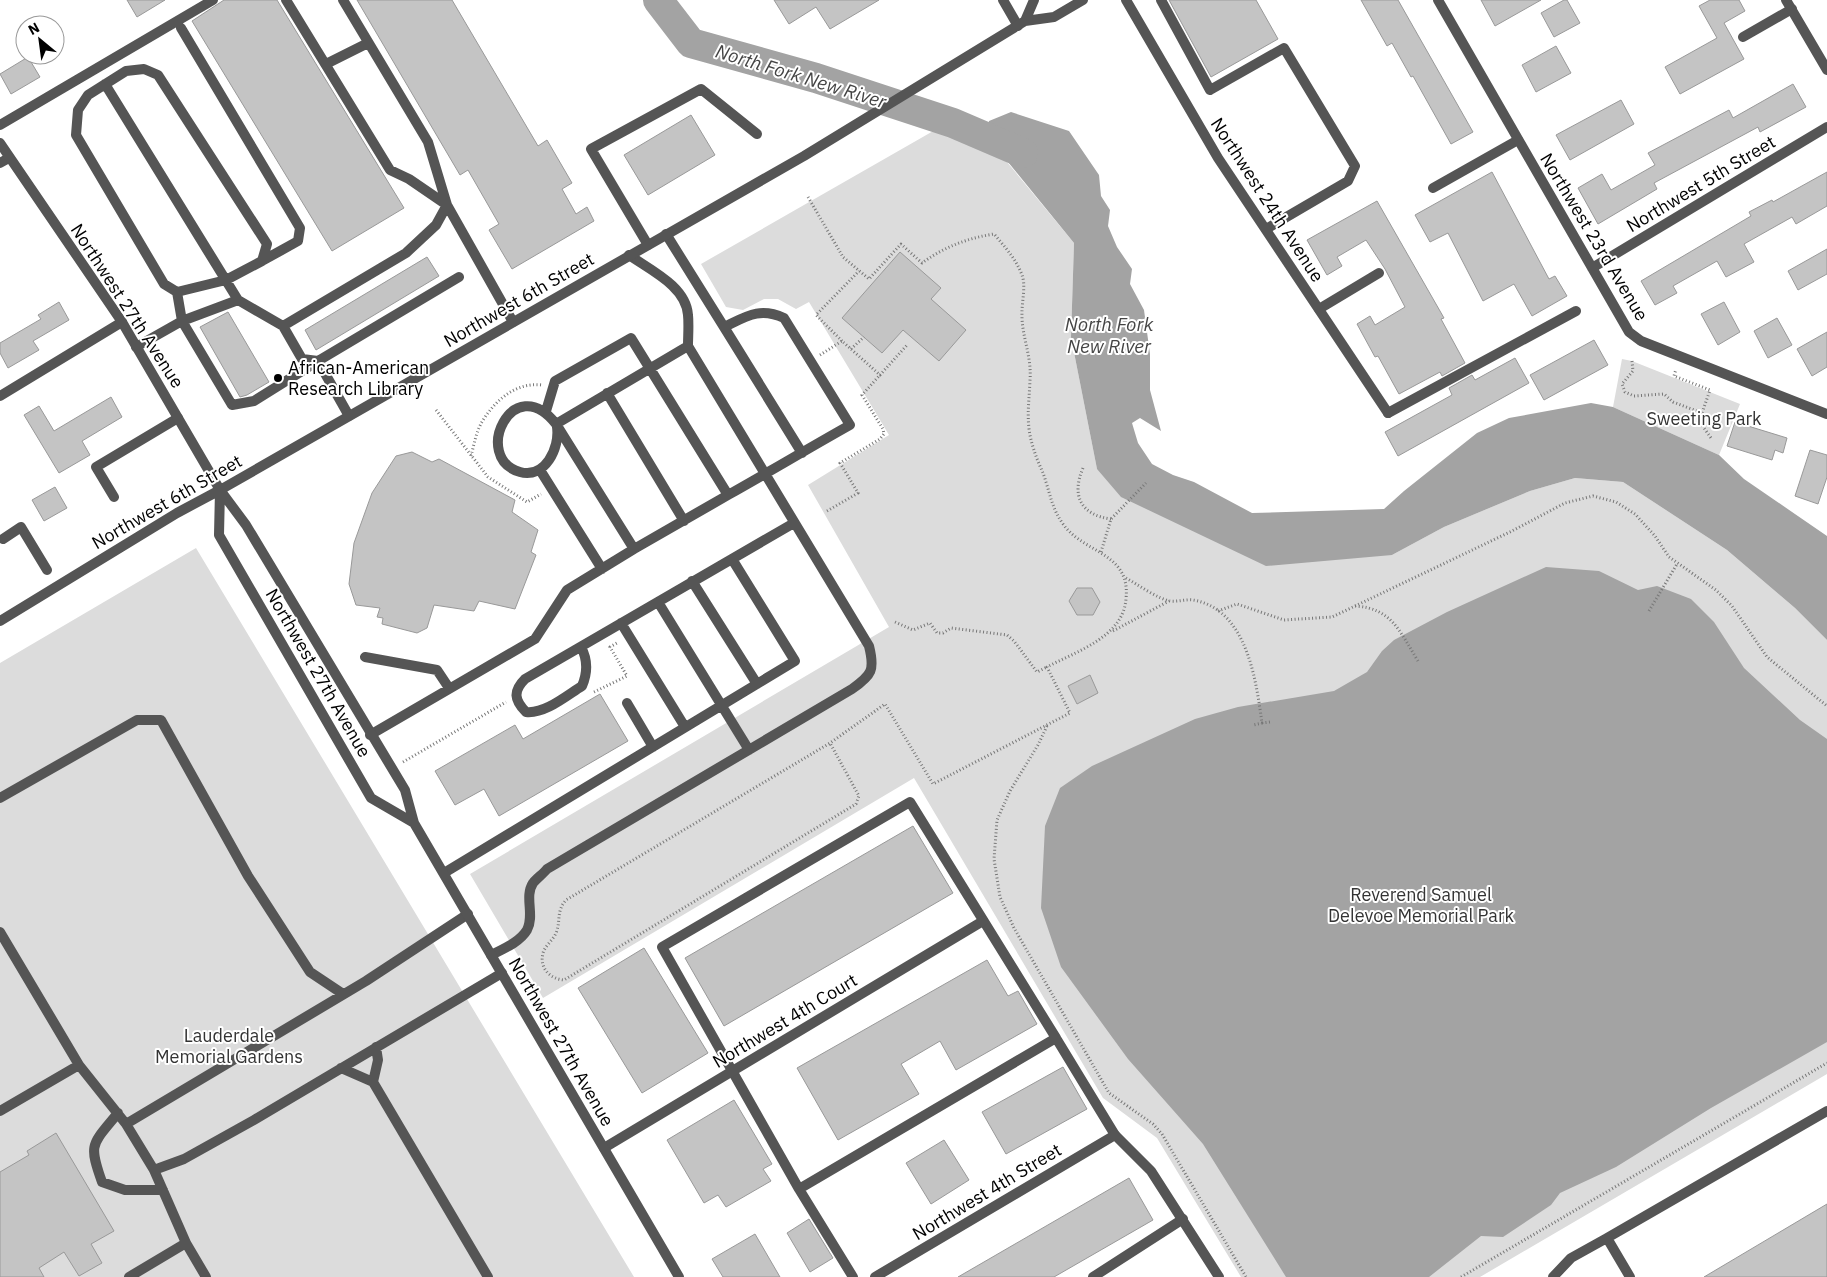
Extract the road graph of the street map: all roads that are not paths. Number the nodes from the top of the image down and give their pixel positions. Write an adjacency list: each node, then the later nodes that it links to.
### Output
1 (212, 0): 18 (street)
2 (286, 0): 15 (street)
3 (344, 0): 14 (street)
4 (1003, 0): 11 (street)
5 (1034, 0): 11 (street)
6 (1084, 0): 11 (street, Northwest 6th Street)
7 (1126, 0): 26 (street, Northwest 24th Avenue)
8 (1161, 0): 26 (street)
9 (1438, 0): 21 (street, Northwest 23rd Avenue)
10 (1789, 5): 13 (street); 16 (street)
11 (1021, 23): 27 (street, Northwest 6th Street)
12 (180, 28): 30 (street)
13 (1743, 36)
14 (368, 43): 15 (street); 25 (street)
15 (326, 64): 25 (street)
16 (1827, 70)
17 (105, 84): 30 (street); 34 (street); 35 (street)
18 (0, 125)
19 (1827, 127): 31 (street, Northwest 5th Street)
20 (757, 134): 28 (street)
21 (1518, 140): 24 (street); 31 (street, Northwest 23rd Avenue)
22 (0, 144): 23 (street, Northwest 27th Avenue)
23 (4, 160): 40 (street, Northwest 27th Avenue)
24 (1434, 188)
25 (448, 206): 41 (street); 42 (street)
26 (1266, 229): 37 (street, Northwest 24th Avenue)
27 (666, 234): 28 (street, Northwest 6th Street); 43 (street)
28 (648, 244): 29 (street, Northwest 6th Street)
29 (629, 256): 41 (street, Northwest 6th Street); 44 (street)
30 (262, 261): 34 (street)
31 (1592, 268): 51 (street, Northwest 23rd Avenue)
32 (1379, 273): 37 (street)
33 (459, 278): 46 (street)
34 (226, 280): 35 (street); 36 (street)
35 (177, 292): 39 (street)
36 (238, 300): 39 (street); 42 (street)
37 (1319, 309): 38 (street, Northwest 24th Avenue)
38 (1576, 311)
39 (182, 321): 45 (street); 46 (street)
40 (122, 322): 45 (street, Northwest 27th Avenue); 49 (street)
41 (513, 322): 52 (street, Northwest 6th Street)
42 (283, 326): 46 (street)
43 (724, 328): 55 (street); 55 (street)
44 (688, 346): 47 (street); 57 (street)
45 (136, 347): 53 (street, Northwest 27th Avenue)
46 (318, 361): 52 (street)
47 (648, 369): 48 (street); 50 (street); 59 (street)
48 (607, 394): 54 (street); 61 (street)
49 (0, 396)
50 (546, 411): 54 (street); 56 (street)
51 (1827, 414)
52 (349, 416): 58 (street, Northwest 6th Street)
53 (178, 418): 58 (street, Northwest 27th Avenue); 60 (street)
54 (556, 424): 56 (street); 64 (street)
55 (802, 453): 57 (street)
56 (540, 470): 66 (street)
57 (765, 474): 59 (street); 62 (street)
58 (220, 490): 70 (street, Northwest 6th Street); 79 (street, Northwest 27th Avenue); 83 (street, Northwest 27th Avenue)
59 (728, 495): 61 (street)
60 (114, 497)
61 (684, 521): 64 (street)
62 (794, 523): 65 (street); 81 (street)
63 (3, 539): 67 (street)
64 (634, 550): 66 (street)
65 (732, 559): 68 (street); 74 (street)
66 (602, 569): 75 (street)
67 (46, 570)
68 (692, 582): 69 (street); 74 (street)
69 (658, 602): 71 (street); 77 (street)
70 (0, 620)
71 (622, 623): 72 (street); 78 (street)
72 (581, 647): 72 (street)
73 (365, 656): 75 (street)
74 (757, 684): 77 (street)
75 (449, 688): 79 (street)
76 (627, 703): 80 (street)
77 (723, 704): 78 (street); 81 (street)
78 (685, 727): 80 (street)
79 (370, 735): 83 (street, Northwest 27th Avenue)
80 (653, 747): 84 (street)
81 (749, 750): 88 (street)
82 (0, 798): 90 (street)
83 (414, 823): 84 (street, Northwest 27th Avenue)
84 (444, 873): 85 (street, Northwest 27th Avenue)
85 (468, 914): 88 (street, Northwest 27th Avenue); 90 (street)
86 (984, 921): 91 (street); 95 (street, Northwest 4th Court); 95 (street)
87 (0, 932): 93 (street)
88 (491, 955): 89 (street, Northwest 27th Avenue)
89 (502, 973): 92 (street); 102 (street, Northwest 27th Avenue)
90 (343, 994): 100 (street)
91 (1056, 1038): 101 (street); 104 (street)
92 (376, 1048): 94 (street); 96 (street)
93 (79, 1065): 98 (street); 99 (street)
94 (341, 1068): 96 (street); 103 (street)
95 (733, 1071): 102 (street, Northwest 4th Court); 104 (street)
96 (373, 1082): 111 (street)
97 (1827, 1110): 107 (street)
98 (0, 1111)
99 (118, 1113): 100 (street); 105 (street)
100 (126, 1124): 103 (street)
101 (1114, 1135): 106 (street); 114 (street, Northwest 4th Street)
102 (604, 1148): 112 (street, Northwest 27th Avenue)
103 (154, 1170): 105 (street)
104 (800, 1189): 113 (street)
105 (163, 1190): 108 (street)
106 (1183, 1219): 115 (street); 116 (street)
107 (1606, 1238): 117 (street); 118 (street)
108 (186, 1243): 109 (street); 110 (street)
109 (129, 1277)
110 (206, 1277)
111 (488, 1277)
112 (680, 1277)
113 (853, 1277)
114 (875, 1277)
115 (1093, 1277)
116 (1219, 1277)
117 (1553, 1277)
118 (1630, 1277)

